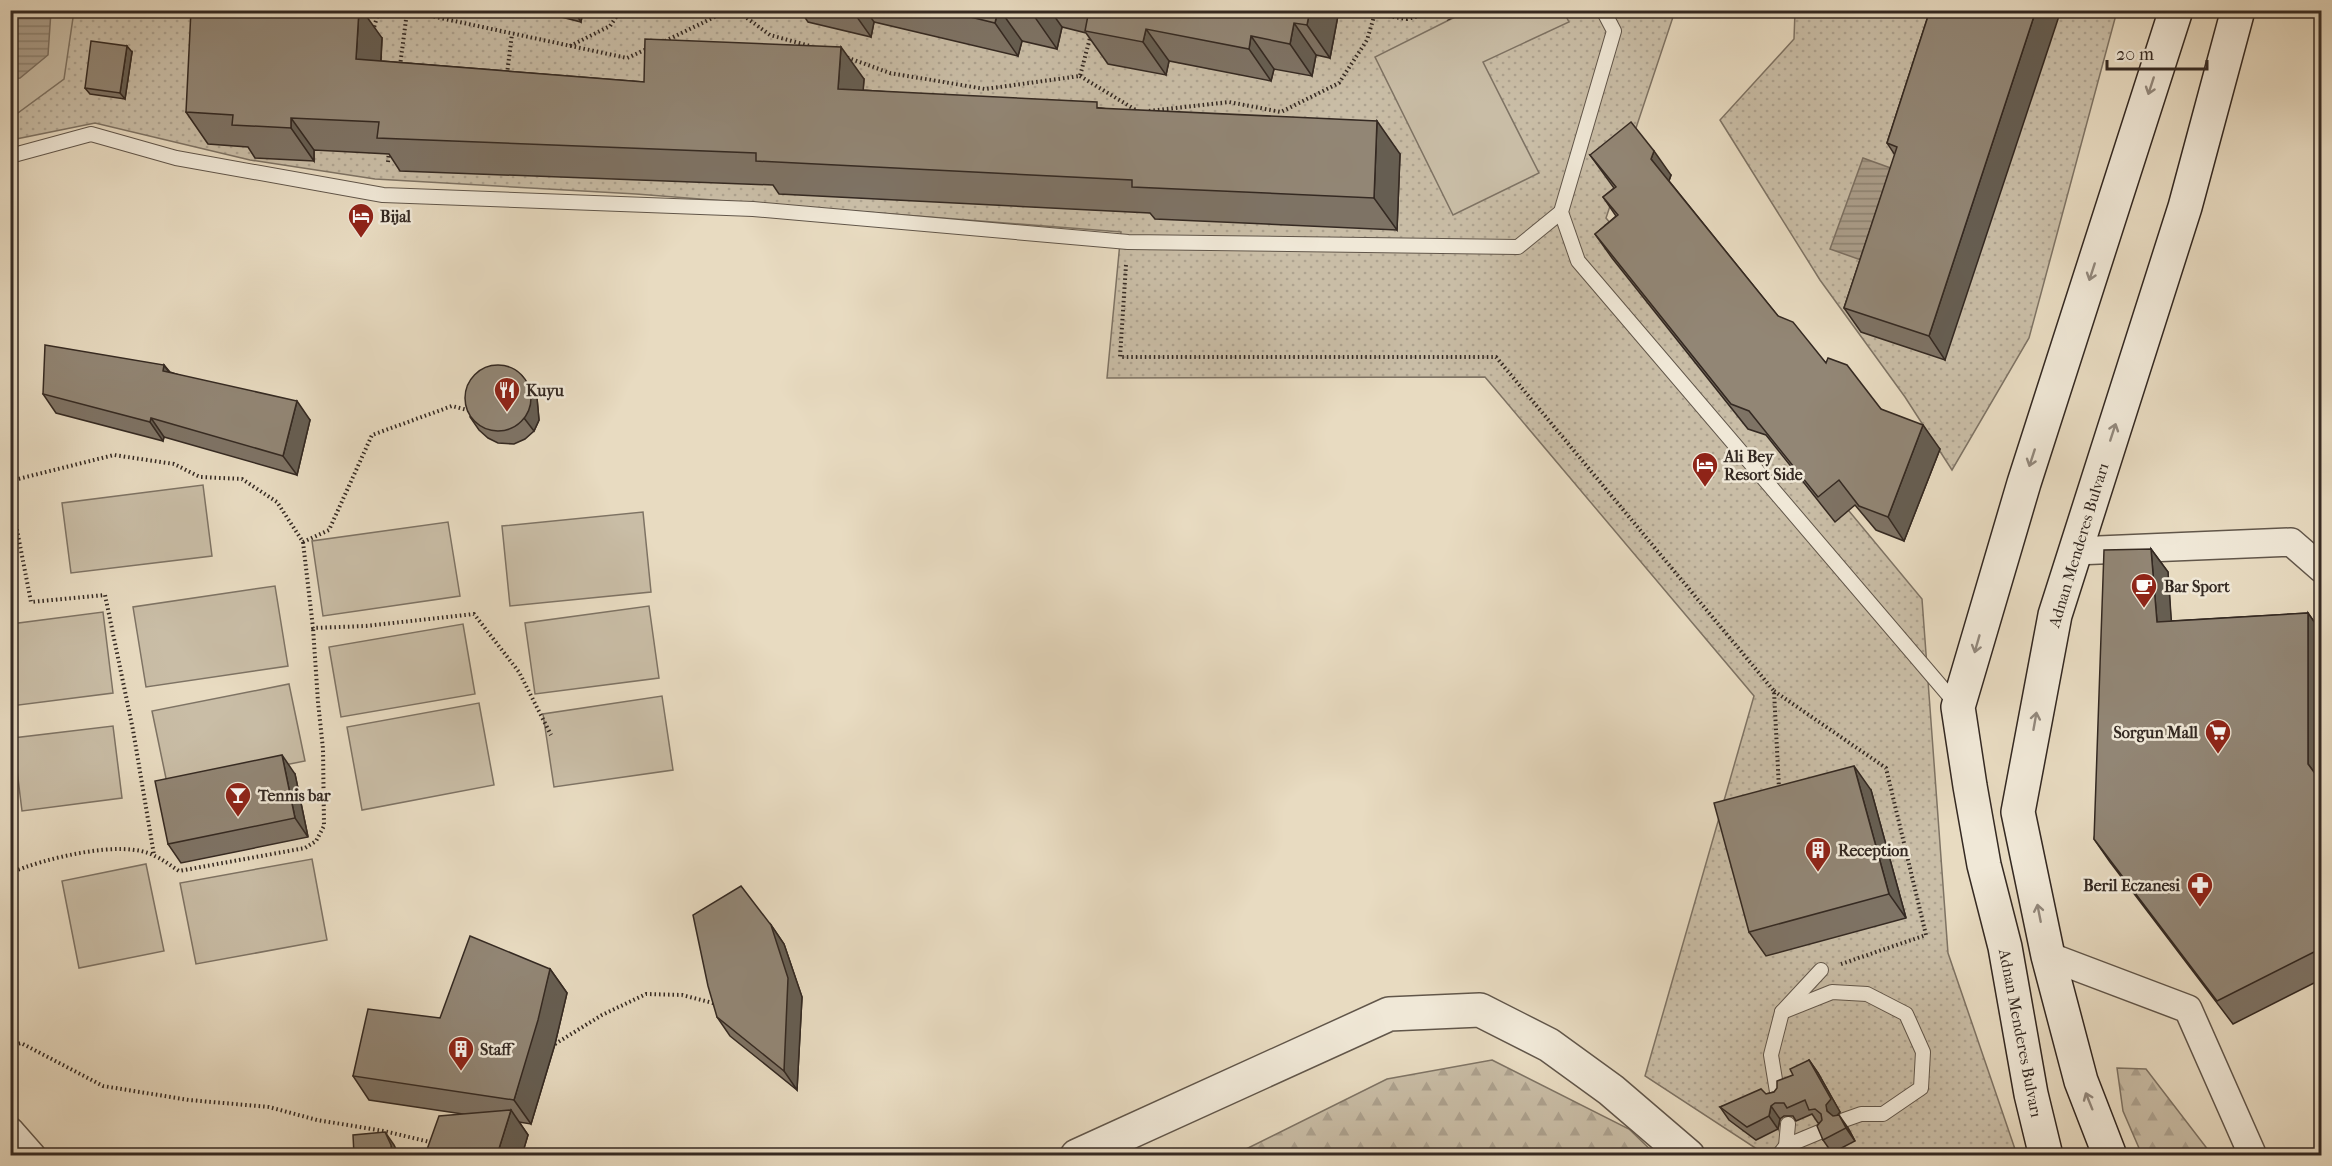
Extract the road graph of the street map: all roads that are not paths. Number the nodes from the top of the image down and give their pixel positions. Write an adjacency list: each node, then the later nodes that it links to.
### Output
1 (1603, 10): 5 (lane)
2 (2176, 10): 8 (main road, Adnan Menderes Bulvarı, one-way to 8)
3 (2238, 10): 6 (main road, Adnan Menderes Bulvarı, one-way to 3)
4 (10, 156): 5 (lane)
5 (1561, 212): 8 (lane)
6 (2075, 551): 7 (street); 9 (main road, Adnan Menderes Bulvarı, one-way to 6)
7 (2322, 569)
8 (1958, 707): 21 (main road, Adnan Menderes Bulvarı)
9 (2048, 956): 22 (main road, Adnan Menderes Bulvarı, one-way to 9); 23 (street)
10 (1821, 970): 11 (lane)
11 (1782, 1011): 12 (lane); 13 (lane)
12 (1778, 1098)
13 (1844, 1120)
14 (1788, 1124): 17 (lane)
15 (10, 1131): 18 (street)
16 (1822, 1131): 17 (lane)
17 (1782, 1151)
18 (32, 1155)
19 (1077, 1155): 20 (main road)
20 (1688, 1155)
21 (2046, 1155)
22 (2110, 1155)
23 (2253, 1155)

